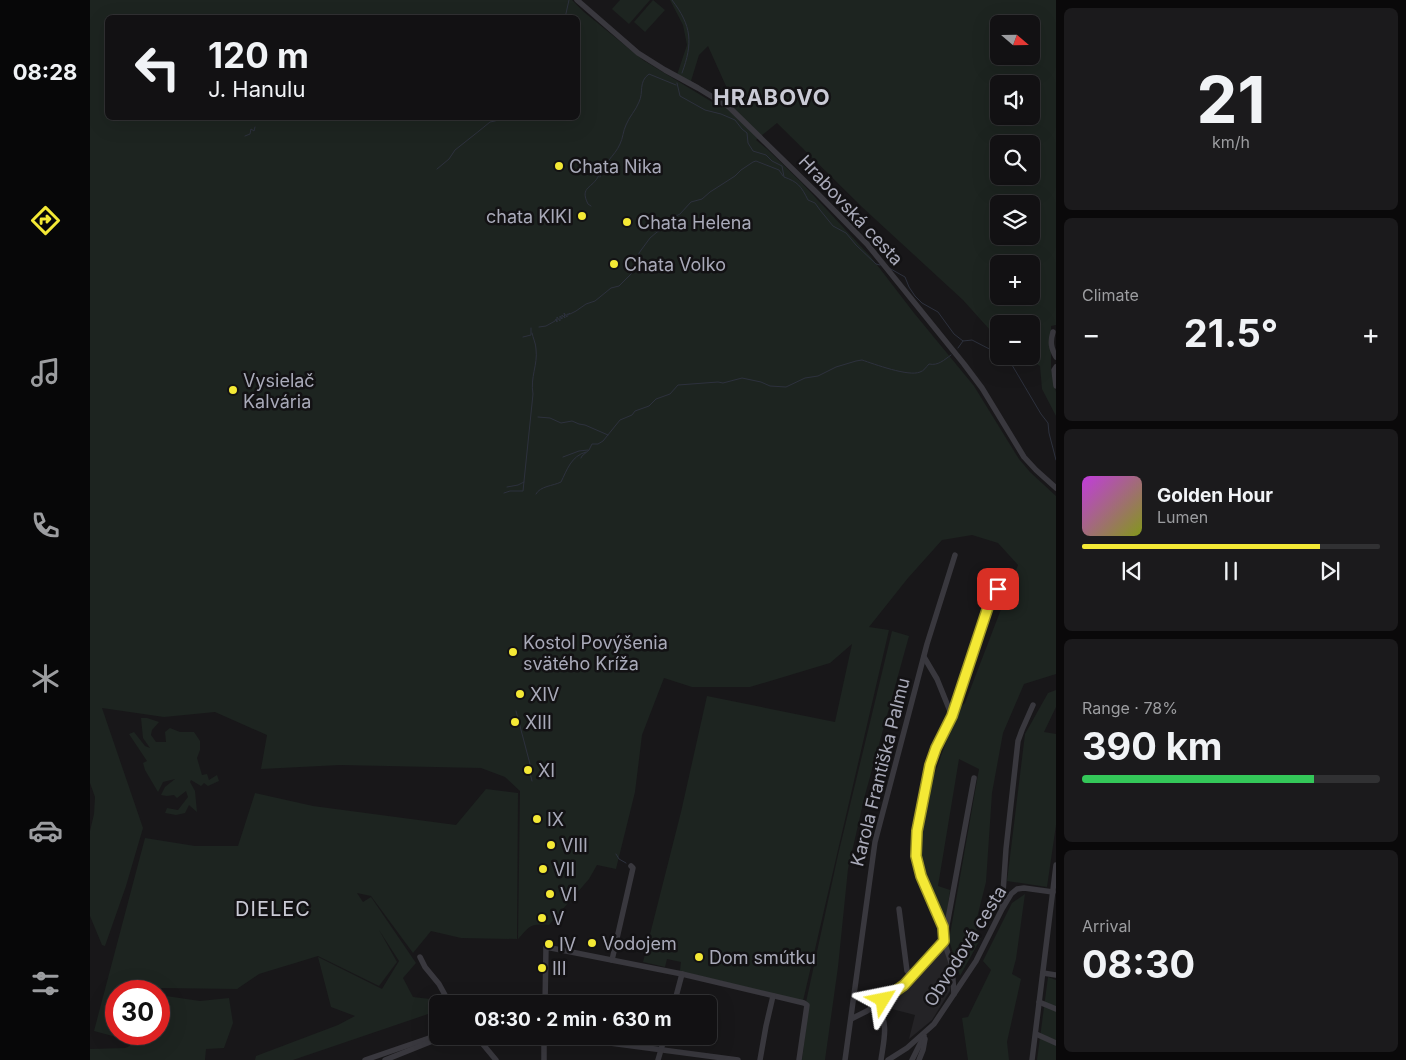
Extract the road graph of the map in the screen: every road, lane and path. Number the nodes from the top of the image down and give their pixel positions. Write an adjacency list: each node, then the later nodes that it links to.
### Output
1 (577, 0): 6 (street, Hrabovská cesta)
2 (1053, 332): 3 (street)
3 (1056, 357)
4 (1056, 367): 5 (street)
5 (1056, 386)
6 (1056, 488)
7 (955, 555): 9 (street, Karola Františka Palmu)
8 (998, 589): 11 (street)
9 (924, 658): 11 (street); 36 (street, Karola Františka Palmu)
10 (1033, 705): 18 (street)
11 (952, 716): 20 (street)
12 (974, 778): 20 (street)
13 (1056, 865): 15 (street)
14 (632, 866): 23 (street)
15 (1055, 875): 16 (street)
16 (1053, 892): 18 (street, Obvodová cesta); 19 (street)
17 (899, 909): 26 (street)
18 (1002, 909): 28 (street, Obvodová cesta)
19 (1047, 940): 21 (street); 24 (street)
20 (944, 941): 26 (street); 28 (street)
21 (1054, 941)
22 (420, 957): 29 (street)
23 (612, 960): 25 (street); 30 (street)
24 (1043, 973): 27 (street); 33 (street)
25 (682, 974): 31 (street); 32 (street)
26 (913, 975): 34 (street)
27 (1056, 975)
28 (954, 994): 37 (street, Obvodová cesta)
29 (445, 995)
30 (545, 995)
31 (676, 995)
32 (773, 996): 54 (street); 55 (street)
33 (1040, 1002): 35 (street); 38 (street)
34 (877, 1004): 36 (street); 57 (street)
35 (1056, 1009)
36 (851, 1019): 56 (street, Karola Františka Palmu)
37 (926, 1032): 58 (street, Obvodová cesta); 59 (street); 60 (street)
38 (1036, 1034): 41 (street); 47 (street)
39 (429, 1038): 48 (street)
40 (429, 1043): 49 (street)
41 (1056, 1043)
42 (484, 1045): 50 (street)
43 (544, 1045): 51 (street)
44 (624, 1045): 46 (street)
45 (662, 1045): 46 (street)
46 (661, 1050): 52 (street); 53 (street)
47 (1034, 1059)
48 (365, 1060)
49 (385, 1060)
50 (496, 1060)
51 (544, 1060)
52 (658, 1060)
53 (738, 1060)
54 (760, 1060)
55 (799, 1060)
56 (845, 1060)
57 (881, 1060)
58 (888, 1060)
59 (912, 1060)
60 (919, 1060)

